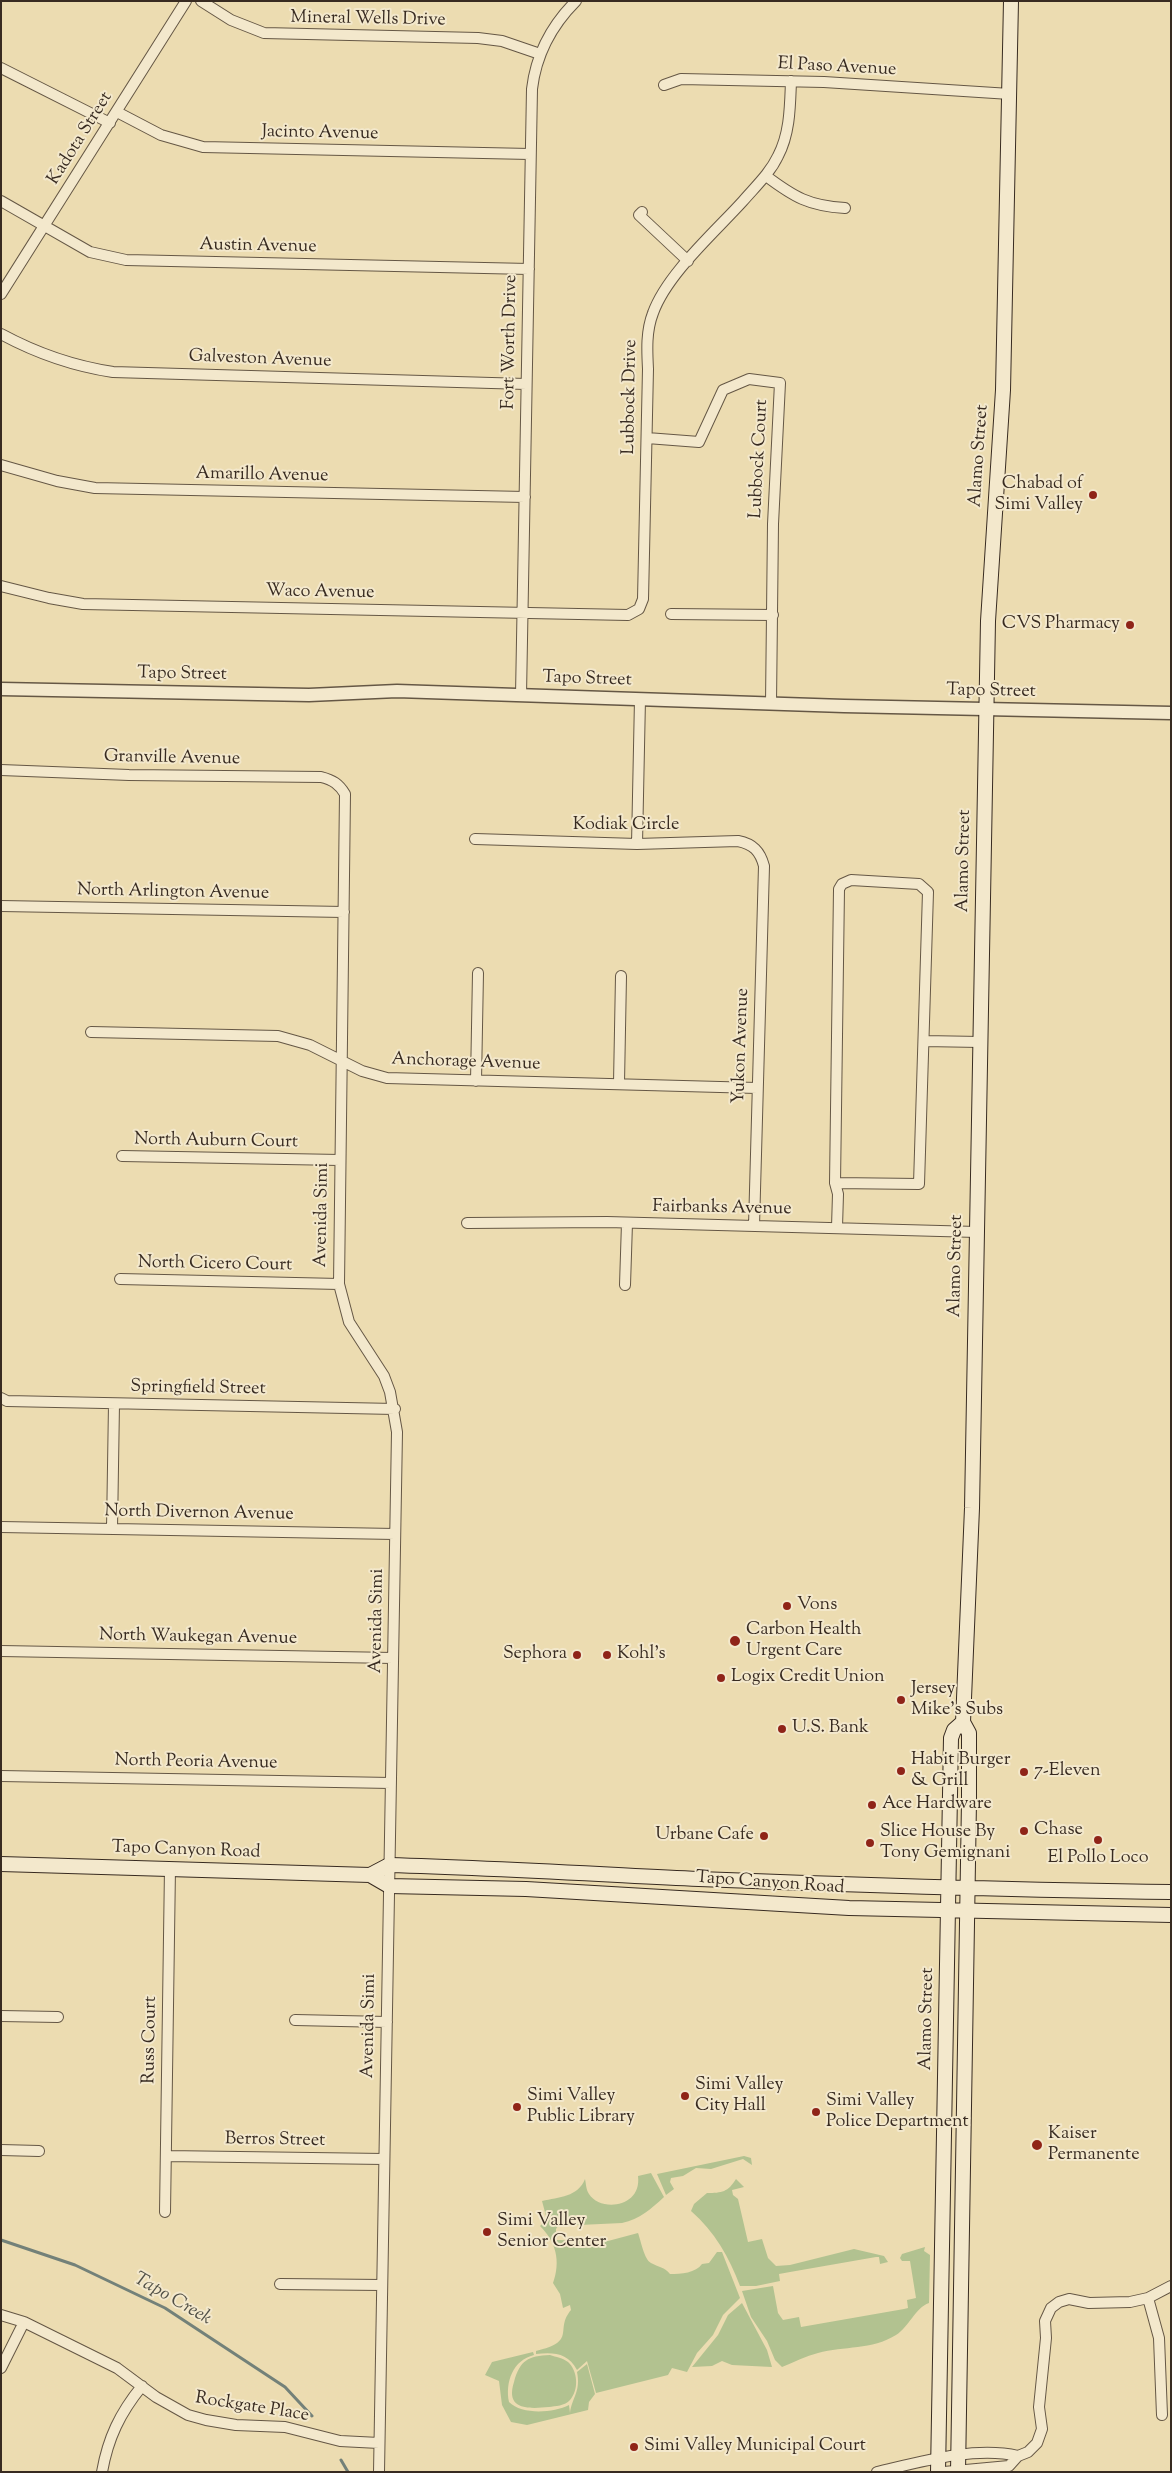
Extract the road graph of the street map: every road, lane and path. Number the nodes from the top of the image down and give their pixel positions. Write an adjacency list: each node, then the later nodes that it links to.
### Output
1 (186, 1): 10 (street, Kadota Street)
2 (201, 1): 5 (street, Mineral Wells Drive)
3 (576, 1): 5 (street, Fort Worth Drive)
4 (1011, 1): 9 (main road, Alamo Street)
5 (540, 54): 12 (street, Fort Worth Drive)
6 (1, 68): 11 (street)
7 (790, 81): 8 (street, El Paso Avenue); 9 (street, El Paso Avenue); 13 (street, Lubbock Drive)
8 (664, 85)
9 (1010, 94): 35 (main road, Alamo Street)
10 (118, 112): 11 (street, Kadota Street); 12 (street, Jacinto Avenue)
11 (110, 123): 17 (street, Kadota Street)
12 (530, 154): 19 (street, Fort Worth Drive)
13 (766, 176): 15 (street); 18 (street, Lubbock Drive)
14 (1, 201): 17 (street, Austin Avenue)
15 (845, 208)
16 (642, 212): 18 (street)
17 (44, 227): 19 (street, Austin Avenue); 20 (street, Kadota Street)
18 (688, 261): 23 (street, Lubbock Drive)
19 (529, 269): 22 (street, Fort Worth Drive)
20 (1, 294)
21 (1, 334): 22 (street, Galveston Avenue)
22 (526, 384): 25 (street, Fort Worth Drive)
23 (647, 438): 27 (street, Lubbock Drive); 30 (street, Lubbock Court)
24 (1, 465): 25 (street, Amarillo Avenue)
25 (525, 497): 28 (street, Fort Worth Drive)
26 (1, 586): 28 (street, Waco Avenue)
27 (638, 609): 28 (street, Waco Avenue)
28 (523, 613): 32 (street, Fort Worth Drive)
29 (671, 614): 30 (street)
30 (773, 615): 34 (street, Lubbock Court)
31 (1, 689): 32 (street, Tapo Street)
32 (521, 695): 33 (street, Tapo Street)
33 (640, 699): 34 (street, Tapo Street); 40 (street)
34 (771, 703): 35 (street, Tapo Street)
35 (986, 709): 36 (street, Tapo Street); 48 (main road, Alamo Street)
36 (1171, 712)
37 (1, 770): 38 (street, Granville Avenue)
38 (340, 786): 43 (street, Avenida Simi)
39 (475, 839): 40 (street, Kodiak Circle)
40 (637, 844): 41 (street, Kodiak Circle)
41 (764, 866): 52 (street, Yukon Avenue)
42 (1, 906): 43 (street, North Arlington Avenue)
43 (344, 912): 49 (street, Avenida Simi)
44 (478, 973): 50 (street)
45 (621, 976): 51 (street)
46 (91, 1032): 49 (street, Anchorage Avenue)
47 (924, 1041): 48 (street); 55 (street); 55 (street)
48 (980, 1042): 60 (main road, Alamo Street)
49 (342, 1062): 50 (street, Anchorage Avenue); 54 (street, Avenida Simi)
50 (476, 1080): 51 (street, Anchorage Avenue)
51 (619, 1083): 52 (street, Anchorage Avenue)
52 (757, 1088): 58 (street, Yukon Avenue)
53 (122, 1156): 54 (street, North Auburn Court)
54 (340, 1160): 62 (street, Avenida Simi)
55 (835, 1183): 59 (street)
56 (467, 1223): 57 (street, Fairbanks Avenue)
57 (627, 1223): 58 (street, Fairbanks Avenue); 63 (street)
58 (754, 1226): 59 (street, Fairbanks Avenue)
59 (837, 1227): 60 (street, Fairbanks Avenue)
60 (977, 1232): 72 (main road, Alamo Street)
61 (120, 1279): 62 (street, North Cicero Court)
62 (339, 1284): 66 (street, Avenida Simi)
63 (625, 1285)
64 (1, 1398): 65 (street, Springfield Street)
65 (114, 1404): 66 (street, Springfield Street); 68 (street)
66 (395, 1408): 69 (street, Avenida Simi)
67 (1, 1527): 68 (street, North Divernon Avenue)
68 (112, 1529): 69 (street, North Divernon Avenue)
69 (396, 1534): 71 (street, Avenida Simi)
70 (1, 1651): 71 (street, North Waukegan Avenue)
71 (393, 1658): 74 (street, Avenida Simi)
72 (963, 1722): 80 (main road, Alamo Street); 81 (main road, Alamo Street)
73 (1, 1776): 74 (street, North Peoria Avenue)
74 (391, 1783): 76 (street, Avenida Simi)
75 (1, 1864): 77 (main road, Tapo Canyon Road)
76 (389, 1865): 78 (main road, Tapo Canyon Road); 79 (street, Avenida Simi); 80 (main road, Tapo Canyon Road)
77 (170, 1868): 78 (main road, Tapo Canyon Road); 92 (street, Russ Court)
78 (370, 1875): 79 (main road, Tapo Canyon Road)
79 (389, 1886): 83 (main road, Tapo Canyon Road); 89 (street, Avenida Simi)
80 (948, 1888): 81 (main road, Tapo Canyon Road); 83 (main road, Alamo Street)
81 (968, 1889): 82 (main road, Tapo Canyon Road); 84 (main road, Alamo Street)
82 (1171, 1892)
83 (949, 1909): 84 (main road, Tapo Canyon Road); 105 (main road, Alamo Street)
84 (967, 1910): 85 (main road, Tapo Canyon Road); 106 (main road, Alamo Street)
85 (1171, 1915)
86 (1, 2016): 87 (street)
87 (58, 2017)
88 (295, 2020): 89 (street)
89 (387, 2022): 93 (street, Avenida Simi)
90 (1, 2150): 91 (street)
91 (39, 2151)
92 (166, 2156): 93 (street, Berros Street); 94 (street, Russ Court)
93 (384, 2160): 96 (street, Avenida Simi)
94 (165, 2212)
95 (280, 2284): 96 (street)
96 (382, 2285): 104 (street, Avenida Simi)
97 (1171, 2286): 98 (street)
98 (1148, 2298): 103 (street); 106 (street)
99 (1, 2315): 100 (street, Rockgate Place)
100 (24, 2322): 101 (street); 102 (street, Rockgate Place)
101 (1, 2368)
102 (142, 2386): 104 (street, Rockgate Place); 107 (street)
103 (1162, 2416)
104 (379, 2443): 108 (street, Avenida Simi)
105 (938, 2465): 106 (street); 109 (street)
106 (954, 2467)
107 (102, 2472)
108 (379, 2472)
109 (878, 2472)

